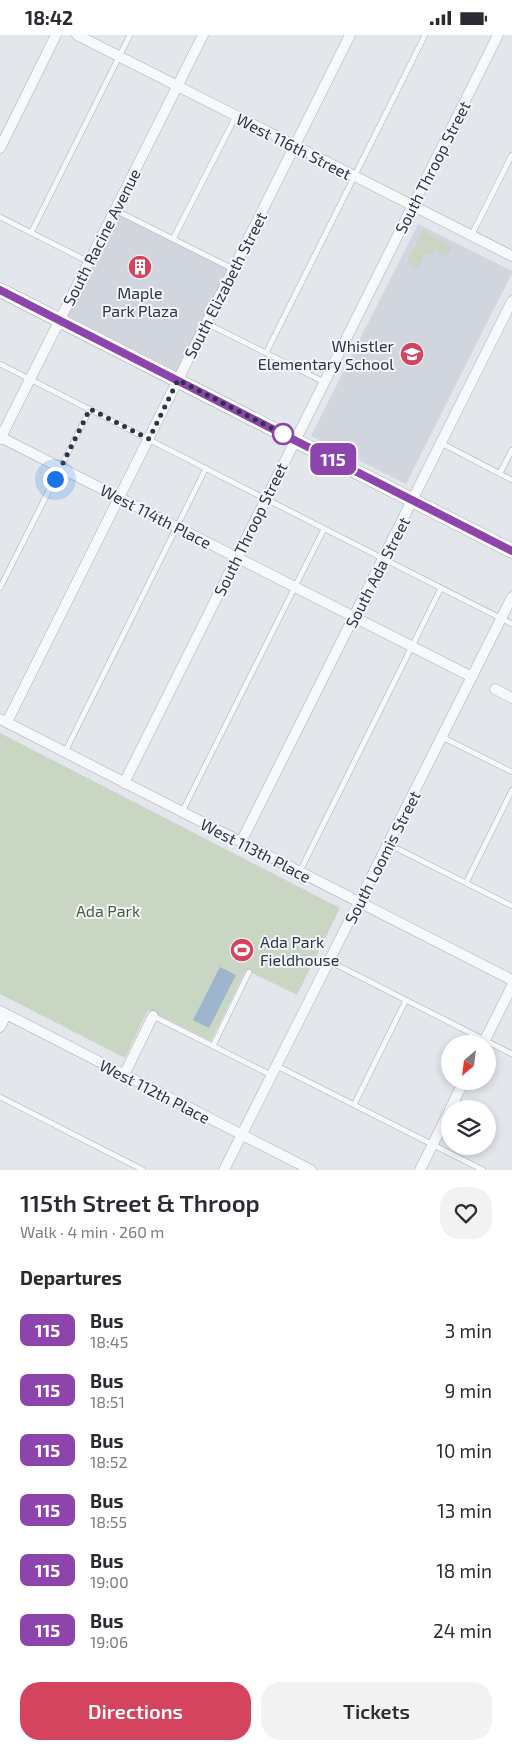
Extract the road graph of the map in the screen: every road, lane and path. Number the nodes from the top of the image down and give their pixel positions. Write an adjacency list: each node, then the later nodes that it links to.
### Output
1 (56, 35): 12 (street)
2 (77, 35): 8 (street, West 116th Street)
3 (130, 35): 8 (lane)
4 (203, 35): 9 (street, South Racine Avenue)
5 (350, 35): 11 (street, South Elizabeth Street)
6 (425, 35): 14 (lane)
7 (498, 35): 15 (street, South Throop Street)
8 (120, 57): 9 (street, West 116th Street); 18 (lane)
9 (177, 86): 10 (street, West 116th Street); 16 (street, South Racine Avenue)
10 (236, 116): 11 (street, West 116th Street); 20 (lane)
11 (295, 146): 14 (street, West 116th Street); 23 (street, South Elizabeth Street)
12 (0, 148)
13 (512, 155): 19 (lane)
14 (354, 176): 15 (street, West 116th Street); 28 (lane)
15 (412, 206): 19 (street, West 116th Street); 32 (street, South Throop Street)
16 (115, 210): 20 (lane); 22 (street, South Racine Avenue)
17 (0, 217): 18 (lane)
18 (31, 233): 22 (lane)
19 (471, 236): 21 (street, West 116th Street)
20 (173, 239): 23 (lane)
21 (512, 257)
22 (89, 262): 26 (street, South Racine Avenue)
23 (233, 269): 27 (street, South Elizabeth Street)
24 (0, 290): 26 (street)
25 (512, 301): 37 (street, South Ada Street)
26 (60, 320): 30 (street, South Racine Avenue); 31 (street)
27 (206, 323): 28 (lane); 31 (street, South Elizabeth Street)
28 (266, 353): 32 (lane)
29 (0, 364): 30 (lane)
30 (30, 379): 33 (lane); 34 (street, South Racine Avenue)
31 (178, 380): 35 (street, South Elizabeth Street); 36 (street)
32 (324, 382): 36 (street, South Throop Street)
33 (90, 409): 35 (lane); 39 (lane)
34 (0, 438): 39 (street, West 114th Place)
35 (149, 439): 40 (lane); 43 (street, South Elizabeth Street)
36 (295, 440): 44 (street, South Throop Street); 45 (street)
37 (441, 443): 41 (lane); 45 (street, South Ada Street)
38 (512, 449): 41 (lane)
39 (60, 467): 43 (street, West 114th Place); 52 (lane)
40 (206, 468): 44 (lane); 46 (lane)
41 (500, 473): 42 (lane)
42 (512, 479)
43 (119, 497): 46 (street, West 114th Place); 62 (street, South Elizabeth Street)
44 (266, 498): 47 (lane); 49 (street, South Throop Street)
45 (412, 500): 48 (street); 50 (street, South Ada Street)
46 (177, 527): 49 (street, West 114th Place); 64 (lane)
47 (324, 529): 50 (lane); 51 (lane)
48 (512, 551)
49 (236, 557): 51 (street, West 114th Place); 66 (street, South Throop Street)
50 (383, 559): 53 (lane); 55 (street, South Ada Street)
51 (295, 587): 55 (street, West 114th Place); 68 (lane)
52 (0, 588)
53 (441, 589): 56 (lane); 58 (lane)
54 (512, 597): 56 (street, South Loomis Street)
55 (354, 617): 58 (street, West 114th Place); 69 (street, South Ada Street)
56 (501, 619): 57 (lane); 59 (street, South Loomis Street)
57 (512, 625)
58 (412, 647): 59 (street, West 114th Place); 71 (lane)
59 (472, 677): 63 (street, South Loomis Street)
60 (495, 689): 61 (street)
61 (512, 698)
62 (3, 721): 64 (street, West 113th Place)
63 (442, 737): 65 (lane); 70 (street, South Loomis Street)
64 (65, 752): 66 (street, West 113th Place)
65 (512, 772)
66 (124, 783): 68 (street, West 113th Place)
67 (512, 790): 72 (lane)
68 (182, 812): 69 (street, West 113th Place)
69 (241, 842): 71 (street, West 113th Place)
70 (388, 843): 72 (lane); 73 (street, South Loomis Street)
71 (300, 872): 73 (street, West 113th Place)
72 (466, 883): 74 (lane)
73 (359, 902): 75 (street, South Loomis Street); 77 (street, West 113th Place)
74 (512, 906)
75 (329, 961): 79 (lane); 88 (street, South Loomis Street)
76 (249, 972): 85 (lane)
77 (512, 980)
78 (512, 986): 84 (street)
79 (406, 1000): 83 (lane); 92 (lane)
80 (3, 1013): 82 (street); 89 (street, West 112th Place)
81 (153, 1016): 85 (lane); 89 (street)
82 (0, 1027)
83 (471, 1035)
84 (488, 1035)
85 (213, 1046): 90 (lane)
86 (496, 1047): 87 (lane)
87 (512, 1054)
88 (277, 1066): 90 (street, South Loomis Street); 92 (lane)
89 (124, 1075): 94 (street, West 112th Place)
90 (272, 1075): 94 (street, South Loomis Street)
91 (0, 1097): 96 (lane)
92 (354, 1105): 95 (lane)
93 (441, 1127): 95 (street)
94 (242, 1135): 97 (street, South Loomis Street); 98 (street, West 112th Place)
95 (432, 1145): 99 (street); 100 (lane)
96 (143, 1170)
97 (224, 1170)
98 (311, 1170)
99 (420, 1170)
100 (483, 1170)

